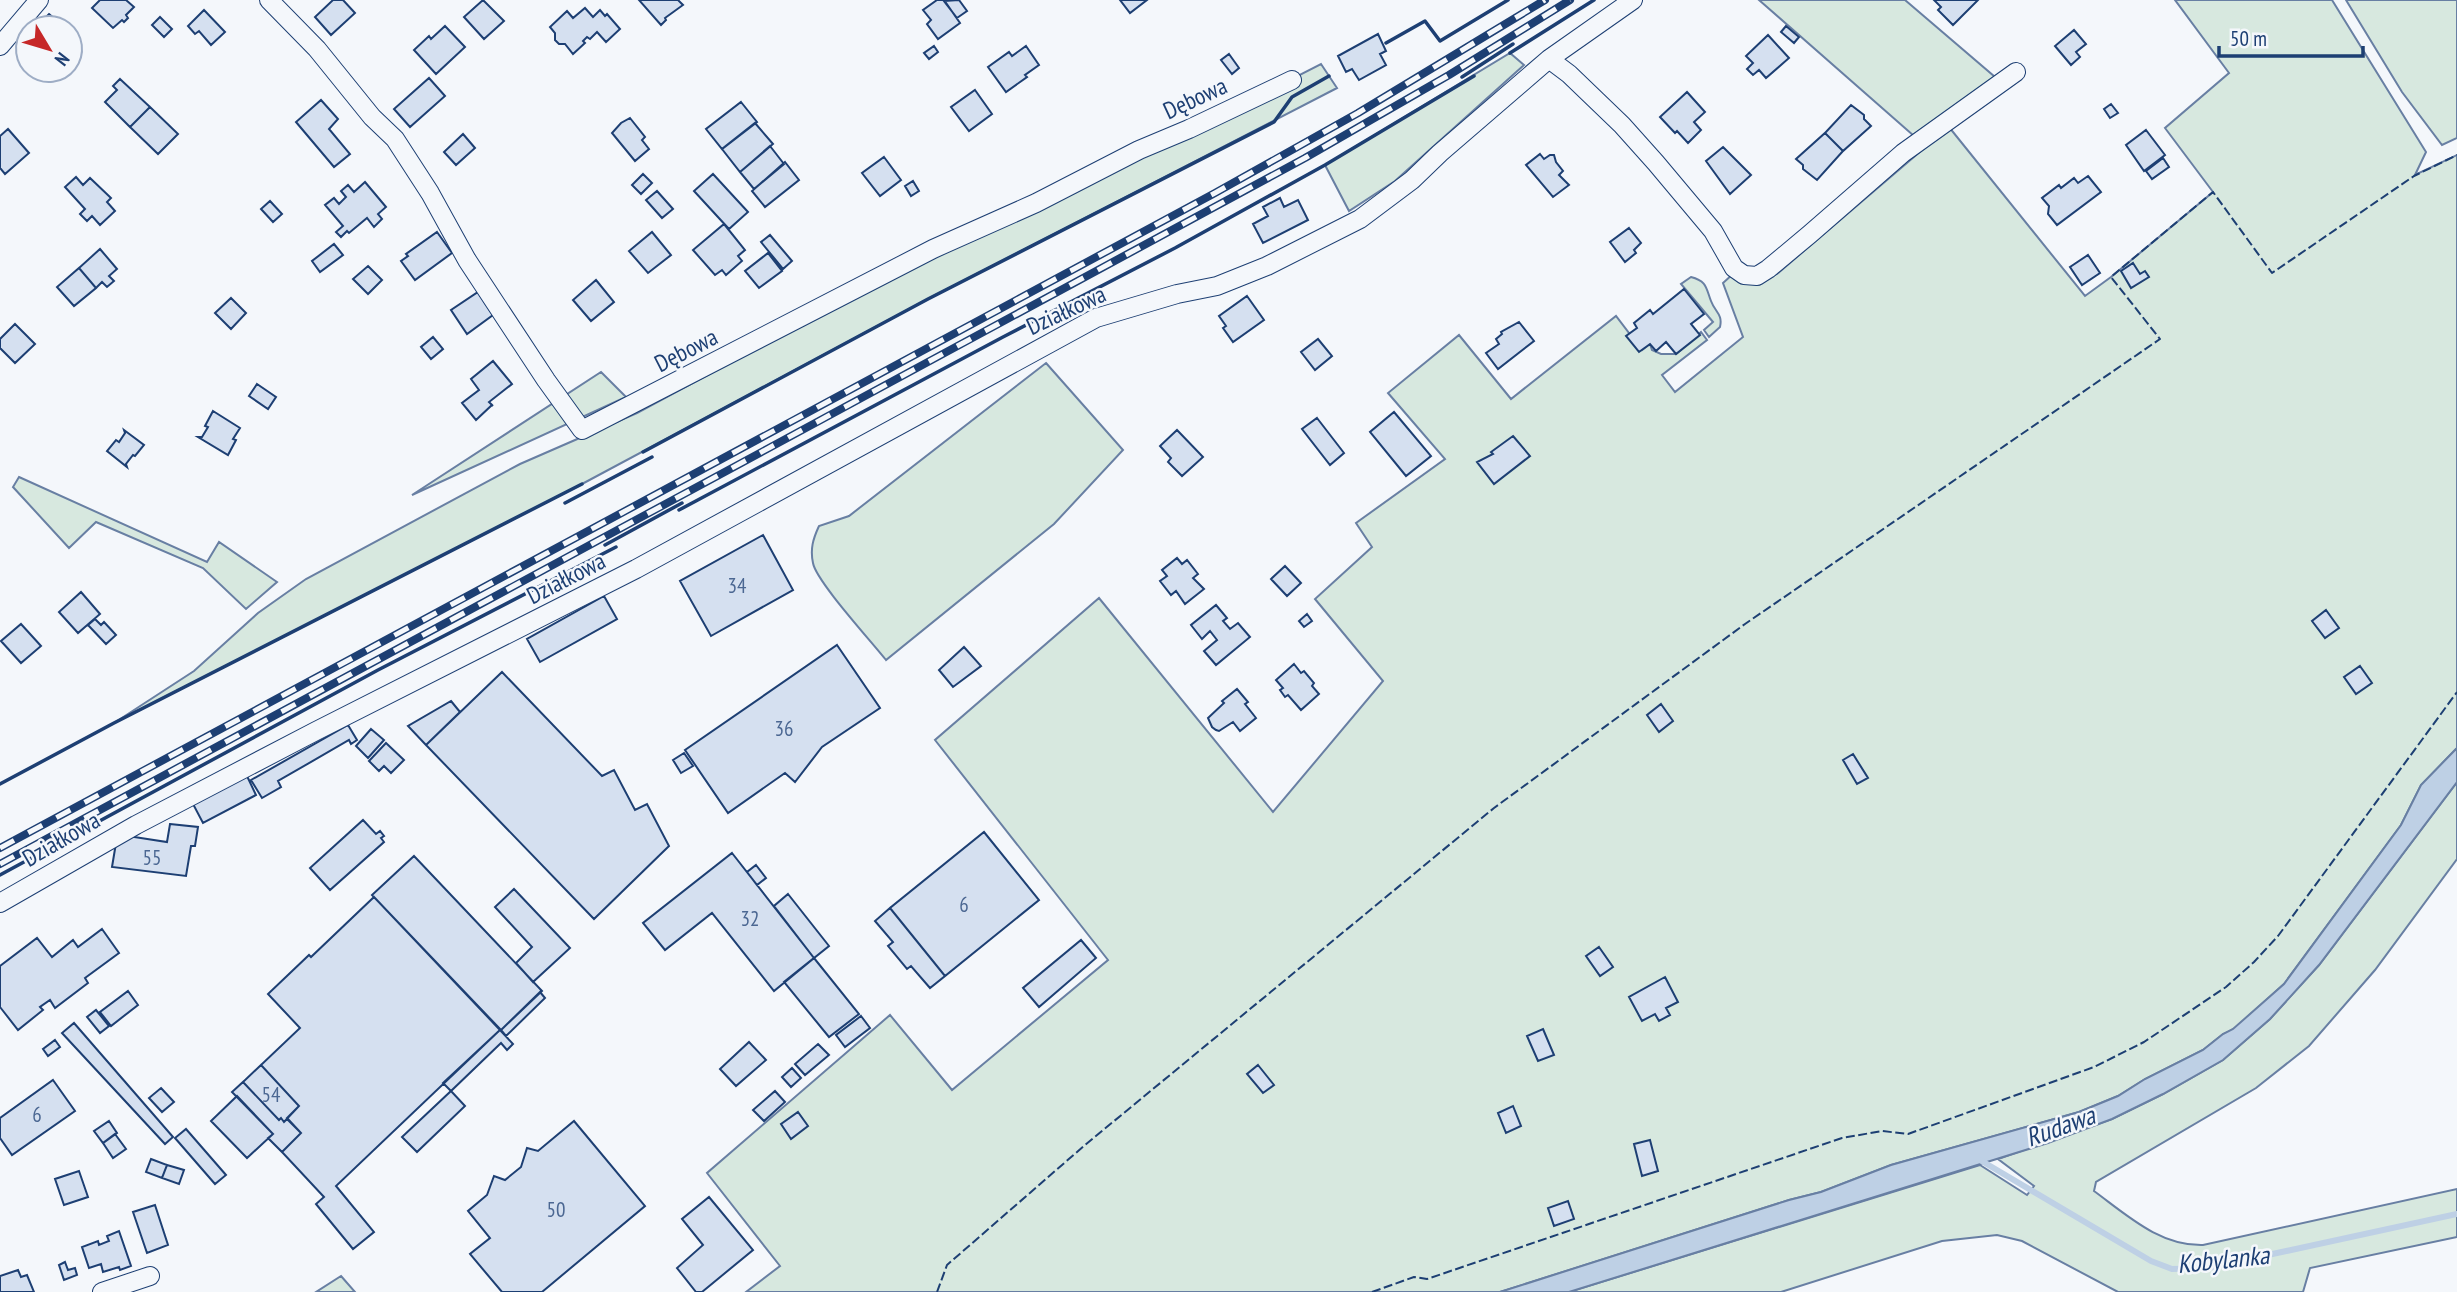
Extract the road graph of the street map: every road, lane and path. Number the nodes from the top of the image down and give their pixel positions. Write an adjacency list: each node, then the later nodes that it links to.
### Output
1 (39, 0): 4 (street)
2 (269, 0): 7 (street, Dębowa)
3 (1633, 0): 5 (street, Działkowa)
4 (0, 46)
5 (1549, 59): 6 (street); 8 (street, Działkowa)
6 (2017, 72)
7 (1292, 80)
8 (0, 903)
9 (150, 1276): 10 (street)
10 (102, 1292)

